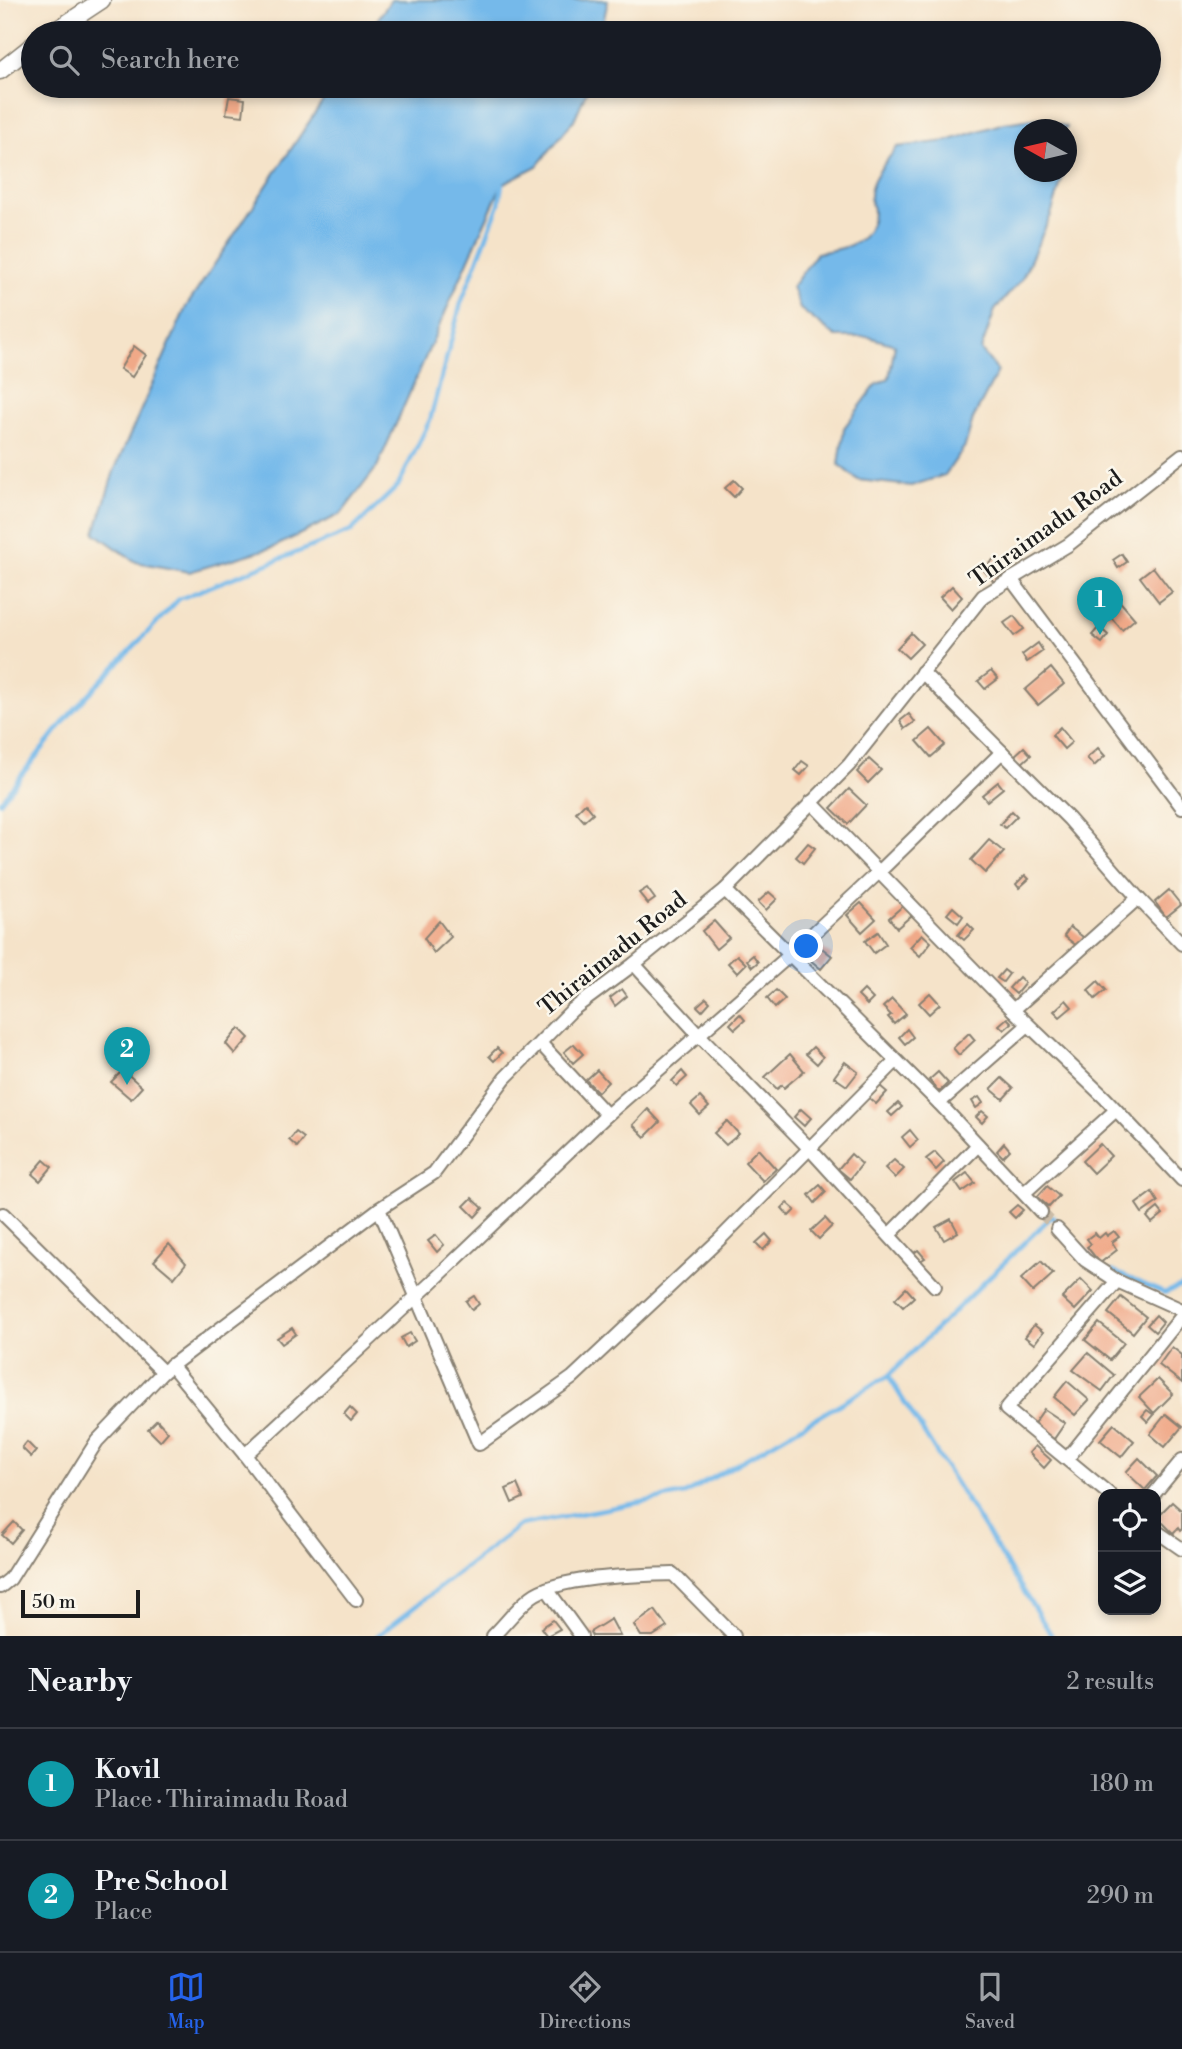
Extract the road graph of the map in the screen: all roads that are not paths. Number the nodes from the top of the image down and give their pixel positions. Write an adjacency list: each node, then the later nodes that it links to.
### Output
1 (102, 0): 2 (street)
2 (70, 21)
3 (21, 54): 4 (street)
4 (0, 71)
5 (1181, 458): 6 (street, Thiraimadu Road)
6 (1011, 579): 7 (street, Thiraimadu Road); 10 (street)
7 (922, 672): 8 (street); 9 (street, Thiraimadu Road)
8 (1002, 752): 11 (street); 13 (street)
9 (811, 802): 11 (street); 12 (street, Thiraimadu Road)
10 (1182, 807)
11 (878, 873): 15 (street); 17 (street)
12 (725, 890): 15 (street); 16 (street, Thiraimadu Road)
13 (1139, 898): 14 (street); 17 (street)
14 (1182, 944)
15 (790, 955): 19 (street); 21 (street)
16 (634, 964): 19 (street); 20 (street, Thiraimadu Road)
17 (1013, 1010): 18 (street)
18 (1028, 1025): 22 (street); 23 (street)
19 (699, 1035): 24 (street); 26 (street)
20 (540, 1043): 24 (street); 29 (street, Thiraimadu Road)
21 (895, 1061): 22 (street); 26 (street)
22 (939, 1103): 25 (street)
23 (1116, 1110): 27 (street); 28 (street)
24 (607, 1115): 36 (street)
25 (978, 1144): 28 (street); 33 (street)
26 (809, 1148): 33 (street); 36 (street)
27 (1182, 1180)
28 (1024, 1193): 30 (street)
29 (379, 1209): 36 (street); 39 (street, Thiraimadu Road)
30 (1041, 1212)
31 (3, 1214): 39 (street)
32 (1057, 1229): 34 (street)
33 (889, 1235): 35 (street)
34 (1117, 1281): 37 (street); 41 (street)
35 (935, 1286)
36 (417, 1296): 40 (street)
37 (1182, 1310)
38 (1182, 1316): 41 (street)
39 (167, 1368): 40 (street); 47 (street, Thiraimadu Road)
40 (245, 1455): 49 (street)
41 (1067, 1459): 43 (street)
42 (1182, 1460): 44 (street)
43 (1103, 1489)
44 (1158, 1489)
45 (1161, 1534): 46 (street)
46 (1182, 1549)
47 (0, 1587)
48 (547, 1588): 50 (street); 51 (street); 52 (street)
49 (356, 1600)
50 (493, 1636)
51 (580, 1636)
52 (734, 1636)

